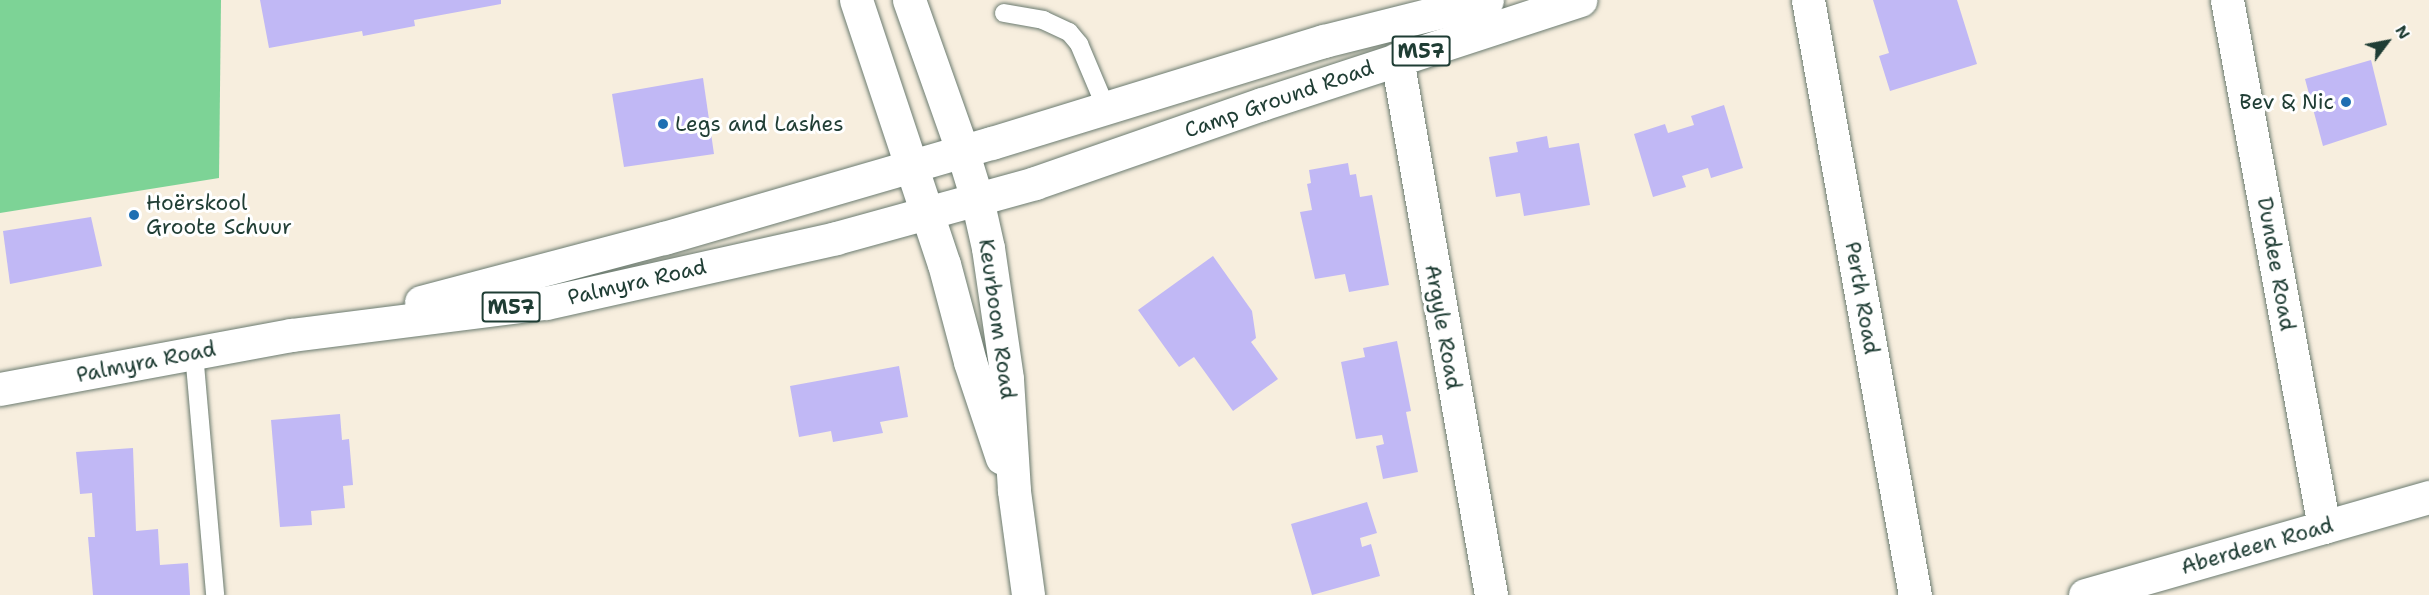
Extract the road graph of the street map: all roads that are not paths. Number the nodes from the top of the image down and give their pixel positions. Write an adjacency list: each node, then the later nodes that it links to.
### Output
1 (856, 0): 11 (main road, Keurboom Road)
2 (909, 0): 10 (main road, Keurboom Road)
3 (1487, 0): 9 (main road, Camp Ground Road / M57)
4 (1580, 0): 8 (main road, Camp Ground Road / M57)
5 (1808, 0): 23 (main road, Perth Road)
6 (2227, 0): 19 (main road, Dundee Road)
7 (1004, 13): 9 (lane)
8 (1397, 59): 12 (main road, Camp Ground Road / M57); 22 (main road, Argyle Road)
9 (1106, 108): 10 (main road, Camp Ground Road / M57)
10 (962, 150): 11 (main road, Palmyra Road / M57); 12 (main road, Keurboom Road)
11 (912, 165): 13 (main road, Keurboom Road); 14 (main road, Palmyra Road / M57)
12 (977, 199): 13 (main road, Palmyra Road / M57); 17 (main road, Keurboom Road)
13 (928, 214): 14 (main road, Palmyra Road / M57); 17 (main road, Keurboom Road)
14 (291, 335): 15 (main road, Palmyra Road / M57)
15 (194, 353): 16 (main road, Palmyra Road / M57); 20 (lane)
16 (0, 389)
17 (1014, 491): 21 (main road, Keurboom Road)
18 (2429, 497): 19 (main road, Aberdeen Road)
19 (2324, 527): 24 (main road, Aberdeen Road)
20 (215, 595)
21 (1028, 595)
22 (1491, 595)
23 (1915, 595)
24 (2085, 595)

